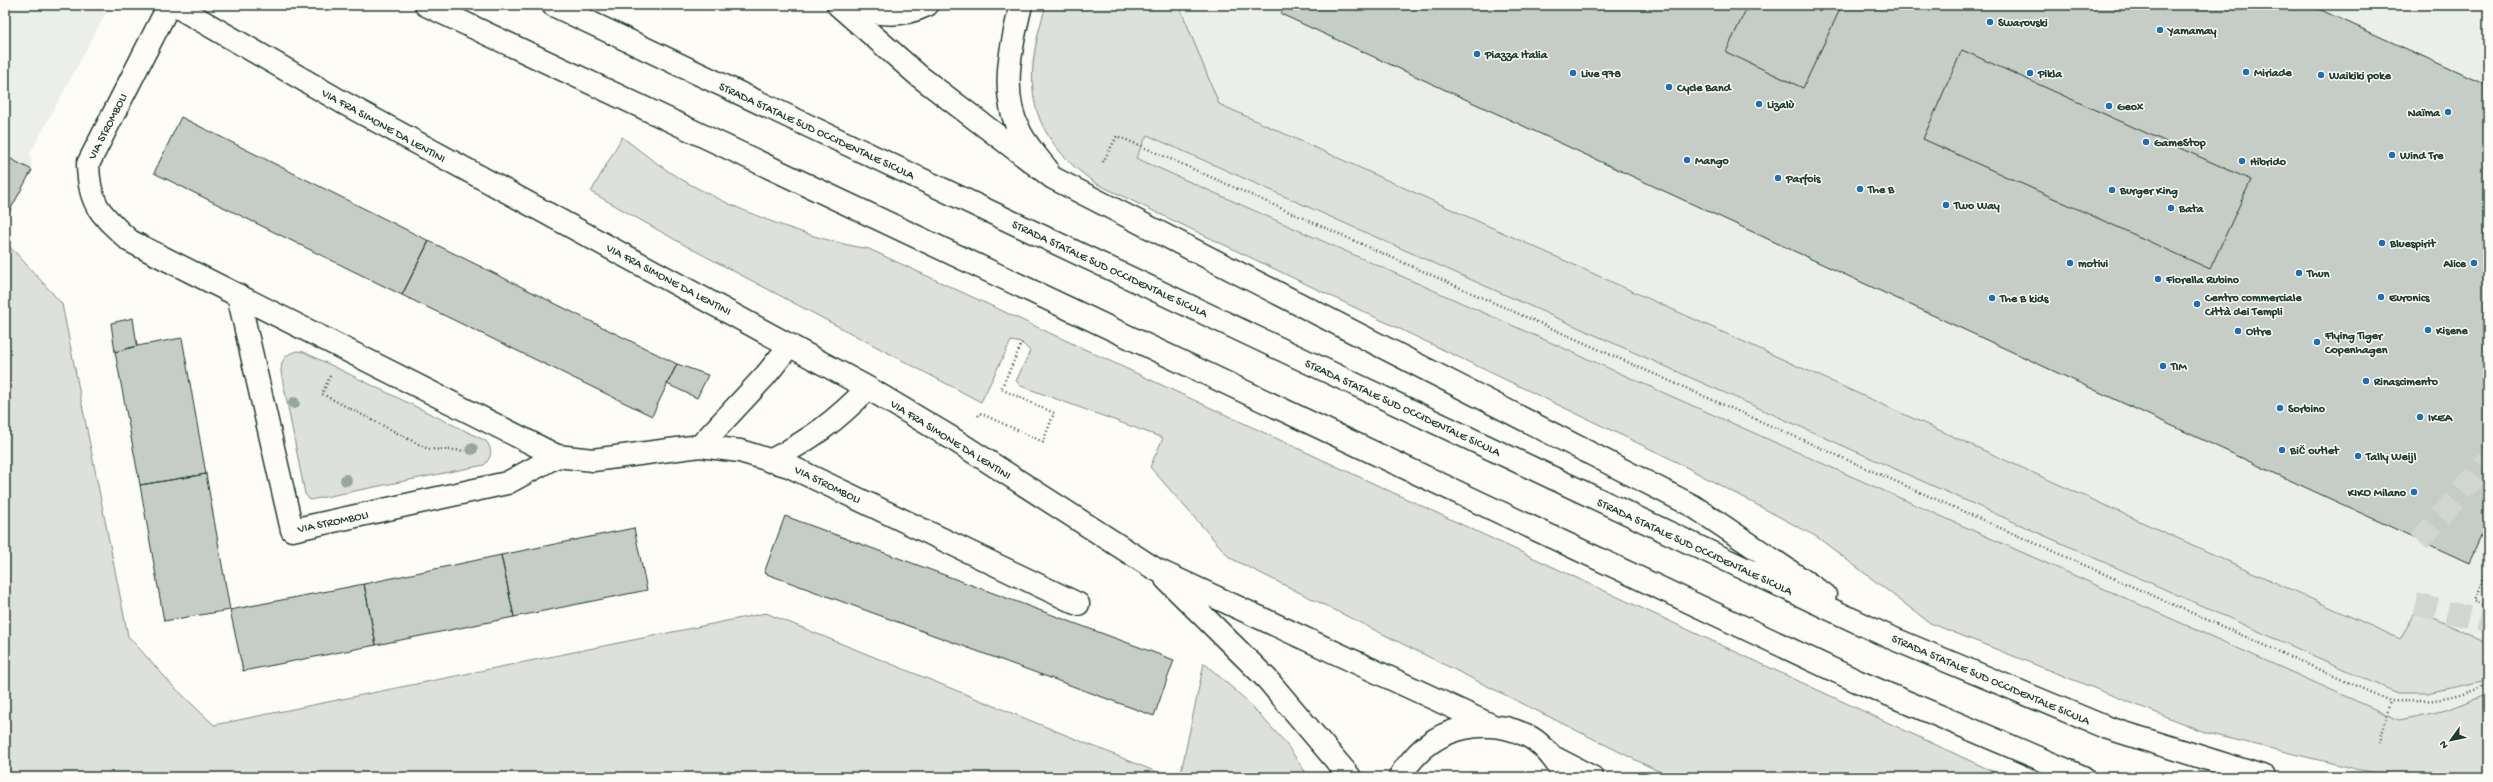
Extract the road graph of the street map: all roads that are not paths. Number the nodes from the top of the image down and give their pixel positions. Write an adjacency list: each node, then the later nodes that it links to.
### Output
1 (168, 5): 10 (main road, VIA STROMBOLI)
2 (174, 5): 11 (main road, VIA FRA SIMONE DA LENTINI)
3 (426, 5): 24 (main road)
4 (553, 5): 18 (main road, STRADA STATALE SUD OCCIDENTALE SICULA)
5 (838, 5): 9 (main road)
6 (852, 5): 7 (main road)
7 (927, 5)
8 (1021, 5): 9 (main road)
9 (1054, 178): 18 (main road)
10 (238, 295): 14 (main road, VIA STROMBOLI); 14 (main road, VIA STROMBOLI)
11 (790, 344): 12 (main road, VIA FRA SIMONE DA LENTINI); 13 (main road)
12 (868, 388): 15 (main road); 16 (main road, VIA FRA SIMONE DA LENTINI)
13 (700, 446): 14 (main road, VIA STROMBOLI); 15 (main road, VIA STROMBOLI)
14 (557, 456)
15 (770, 461): 17 (main road, VIA STROMBOLI)
16 (1155, 569): 19 (main road); 21 (main road)
17 (1078, 604)
18 (1887, 636): 25 (main road, STRADA STATALE SUD OCCIDENTALE SICULA)
19 (1491, 725): 20 (main road); 22 (main road)
20 (1560, 768): 23 (main road)
21 (1350, 777)
22 (1400, 777)
23 (1592, 777)
24 (2083, 777)
25 (2266, 777)

